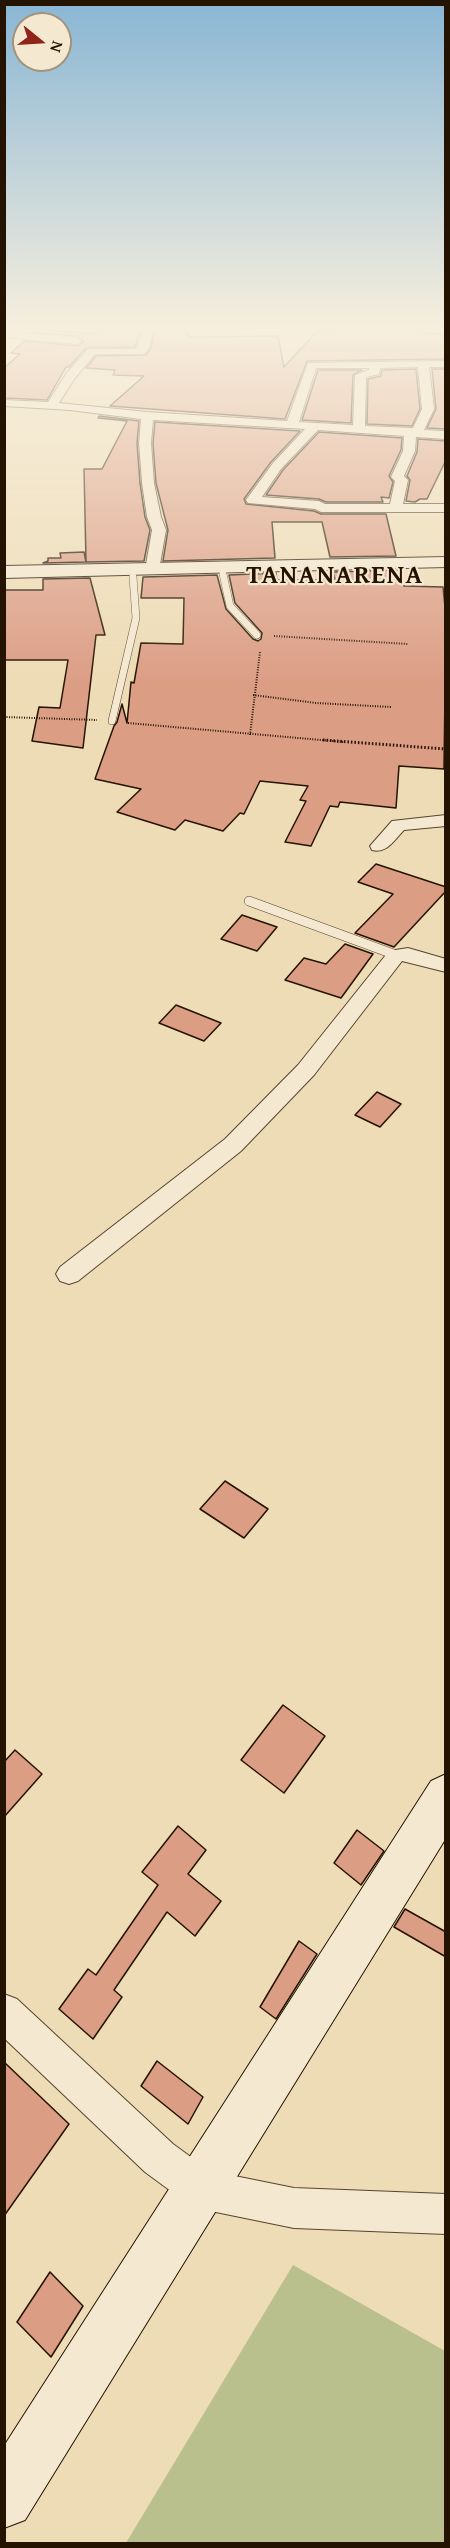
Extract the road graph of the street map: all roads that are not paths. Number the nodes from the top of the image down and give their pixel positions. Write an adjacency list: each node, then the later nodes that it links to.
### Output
1 (146, 445): 11 (street)
2 (297, 445): 5 (street)
3 (410, 445): 5 (street)
4 (446, 508): 5 (street)
5 (395, 509)
6 (446, 562): 7 (street)
7 (416, 566): 8 (street); 9 (street)
8 (281, 569): 11 (street); 12 (street)
9 (446, 569)
10 (4, 572): 11 (street)
11 (140, 572): 12 (street); 13 (street); 15 (lane)
12 (223, 574): 14 (lane)
13 (4, 579)
14 (257, 635)
15 (112, 721)
16 (446, 820): 17 (street)
17 (379, 846)
18 (249, 902): 19 (lane)
19 (396, 954): 20 (street); 21 (street)
20 (446, 966)
21 (69, 1274)
22 (446, 1796): 24 (street)
23 (4, 2012): 24 (street)
24 (201, 2189): 25 (street); 26 (street)
25 (446, 2214)
26 (4, 2499)

